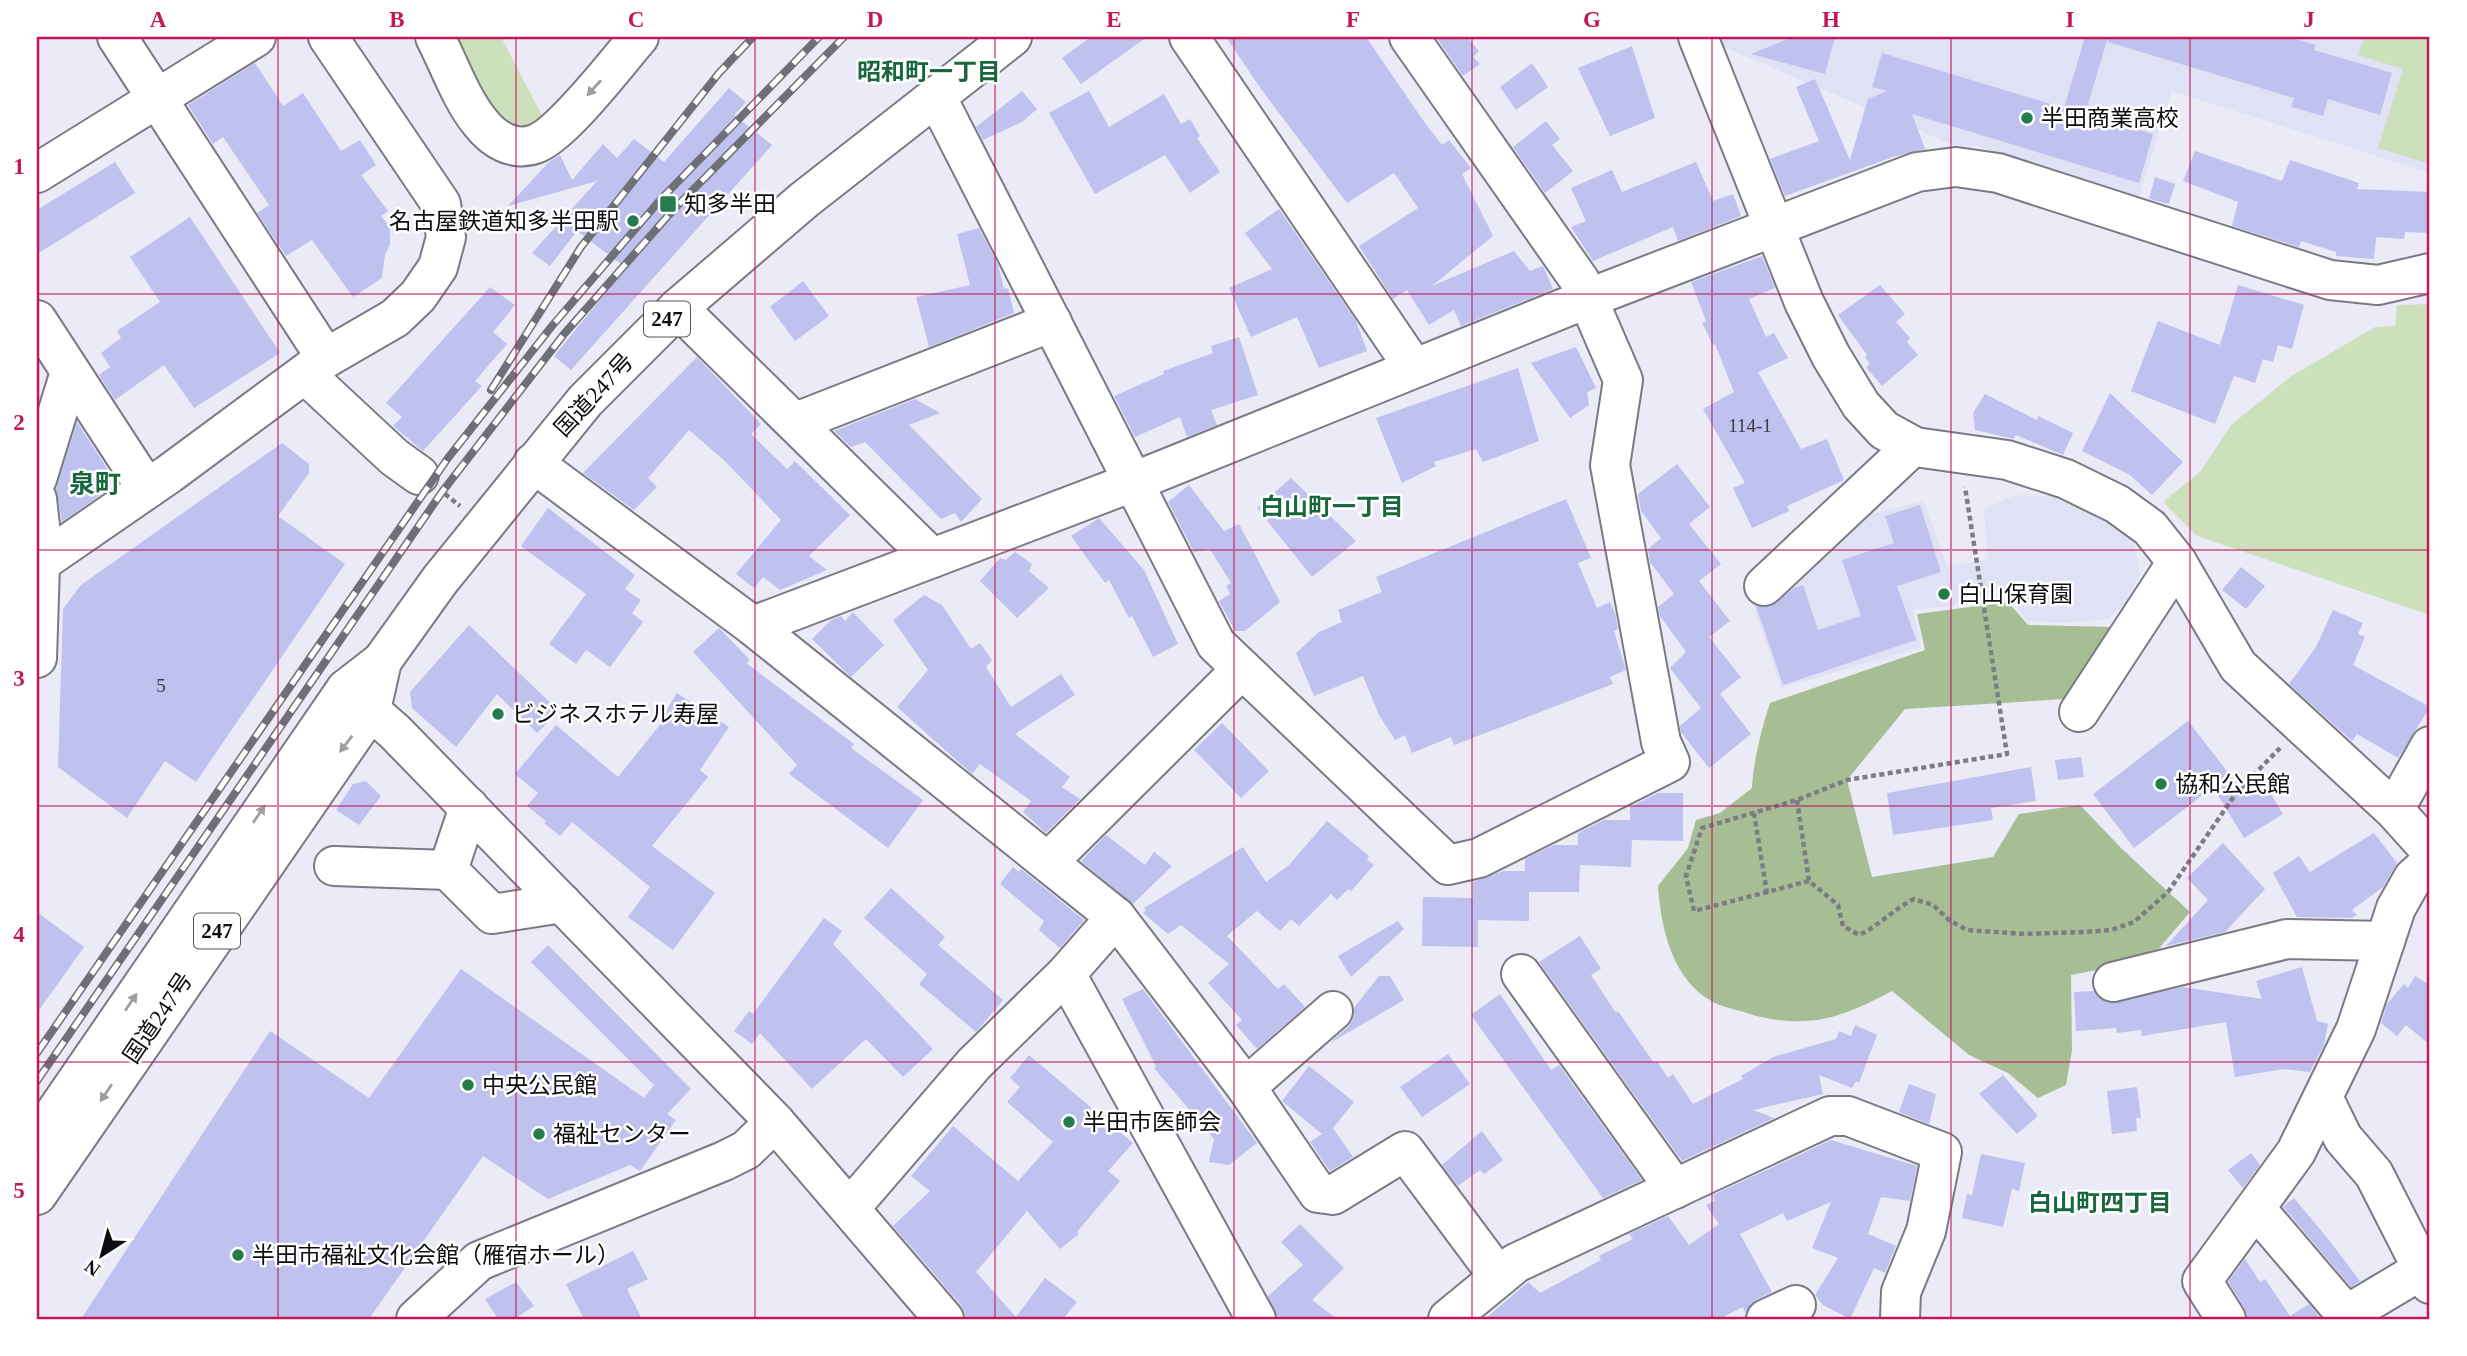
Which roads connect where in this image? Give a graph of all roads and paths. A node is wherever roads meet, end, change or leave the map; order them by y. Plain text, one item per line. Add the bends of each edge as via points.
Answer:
1 (117, 37) edge
2 (256, 37) edge
3 (328, 37) edge
4 (435, 37) edge
5 (639, 37) edge
6 (1012, 37) edge
7 (1189, 37) edge
8 (1409, 37) edge
9 (1698, 37) edge
10 (936, 96) junction
11 (158, 98) junction
12 (37, 173) edge
13 (1773, 226) junction
14 (2423, 278) edge
15 (1589, 298) junction
16 (678, 308) junction
17 (37, 320) edge
18 (1052, 322) junction
19 (316, 366) junction
20 (1414, 368) junction
21 (70, 372) junction
22 (796, 422) junction
23 (1913, 446) junction
24 (1960, 452) junction
25 (533, 463) junction
26 (419, 475) dead end
27 (37, 479) edge
28 (1133, 482) junction
29 (147, 489) junction
30 (37, 499) edge
31 (932, 558) junction
32 (2177, 562) junction
33 (38, 564) edge
34 (1764, 586) dead end
35 (753, 626) junction
36 (37, 658) edge
37 (1242, 669) junction
38 (359, 699) junction
39 (2079, 712) dead end
40 (2305, 729) junction
41 (2430, 746) edge
42 (1797, 800) junction
43 (469, 807) junction
44 (2394, 810) junction
45 (1754, 813) junction
46 (2430, 850) edge
47 (341, 855) dead end
48 (451, 860) junction
49 (1049, 861) junction
50 (2430, 863) edge
51 (1809, 881) junction
52 (1767, 893) junction
53 (562, 903) junction
54 (1116, 917) junction
55 (2385, 941) junction
56 (1066, 974) junction
57 (1521, 974) dead end
58 (2113, 982) dead end
59 (1333, 1011) dead end
60 (1246, 1087) junction
61 (2323, 1097) junction
62 (775, 1122) junction
63 (37, 1139) edge
64 (1675, 1189) junction
65 (37, 1195) edge
66 (850, 1208) junction
67 (2256, 1209) junction
68 (2428, 1272) edge
69 (1499, 1277) junction
70 (2348, 1317) edge
71 (416, 1319) edge
72 (944, 1319) edge
73 (1256, 1319) edge
74 (1448, 1319) edge
75 (1900, 1319) edge
76 (2226, 1319) edge

1 - 11 main road
2 - 11 main road
3 - 19 main road via 441,204 446,237 438,267 418,296 395,318
5 -> 4 main road via 554,133 535,144 515,147 493,137 478,120
6 - 10 main road, 国道247号 / 247
7 - 20 main road
8 - 15 main road
9 - 13 main road
10 - 16 main road, 国道247号 / 247
10 - 18 main road
11 - 12 main road
11 - 19 main road
13 - 14 main road via 1917,172 1956,167 1998,173 2330,280 2378,285
13 - 15 main road
13 - 23 main road via 1804,303 1861,405 1884,430
15 - 20 main road
15 - 37 main road via 1623,380 1610,465 1661,742 1670,762 1479,858 1448,865
16 - 22 main road
16 - 25 main road, 国道247号 / 247 via 584,401
17 - 21 main road
18 - 22 main road
18 - 28 main road
19 - 26 main road via 394,457
19 - 29 main road
20 - 28 main road
21 - 27 main road
21 - 29 main road
22 - 31 main road
23 - 24 main road
23 - 34 main road
24 - 32 main road via 2007,460 2066,479 2117,504 2150,528
24 - 42 path via 2007,754 1847,780
25 - 35 main road
25 - 38 main road, 国道247号 / 247 via 440,580
28 - 31 main road
28 - 37 main road via 1216,644
29 - 33 main road
30 - 33 main road
31 - 35 main road
32 - 39 main road
32 - 40 main road via 2238,666
33 - 36 main road
35 - 49 main road
37 - 49 main road
38 - 43 main road
63 -> 38 main road, 国道247号 / 247
38 -> 65 main road, 国道247号 / 247
40 - 44 main road
40 - 51 path via 2270,756 2237,792 2168,891 2134,922 2111,930 2024,934 1968,930 1933,905 1914,898 1860,934 1843,926 1838,905
41 - 44 main road
42 - 45 path
42 - 51 path
43 - 48 main road
43 - 53 main road
44 - 46 main road
45 - 52 path
45 - 52 path via 1702,828 1686,876 1694,911
47 - 48 main road
48 - 53 main road via 492,914
49 - 54 main road
50 - 55 main road via 2413,878
51 - 52 path
53 - 62 main road
54 - 56 main road
54 - 60 main road
55 - 58 main road via 2287,939
55 - 61 main road via 2356,1029
56 - 66 main road via 974,1064
56 - 73 main road
57 - 64 main road
59 - 60 main road
60 - 69 main road via 1318,1193 1333,1195 1405,1151
61 - 67 main road via 2296,1152
61 - 68 main road via 2343,1138 2374,1174
62 - 66 main road
62 - 71 main road via 746,1150 724,1161 479,1261
64 - 69 main road via 1516,1263
64 - 75 main road via 1830,1116 1847,1116 1942,1152 1926,1231 1901,1292
66 - 72 main road
67 - 70 main road
67 - 76 main road via 2202,1281
68 - 70 main road
69 - 74 main road

